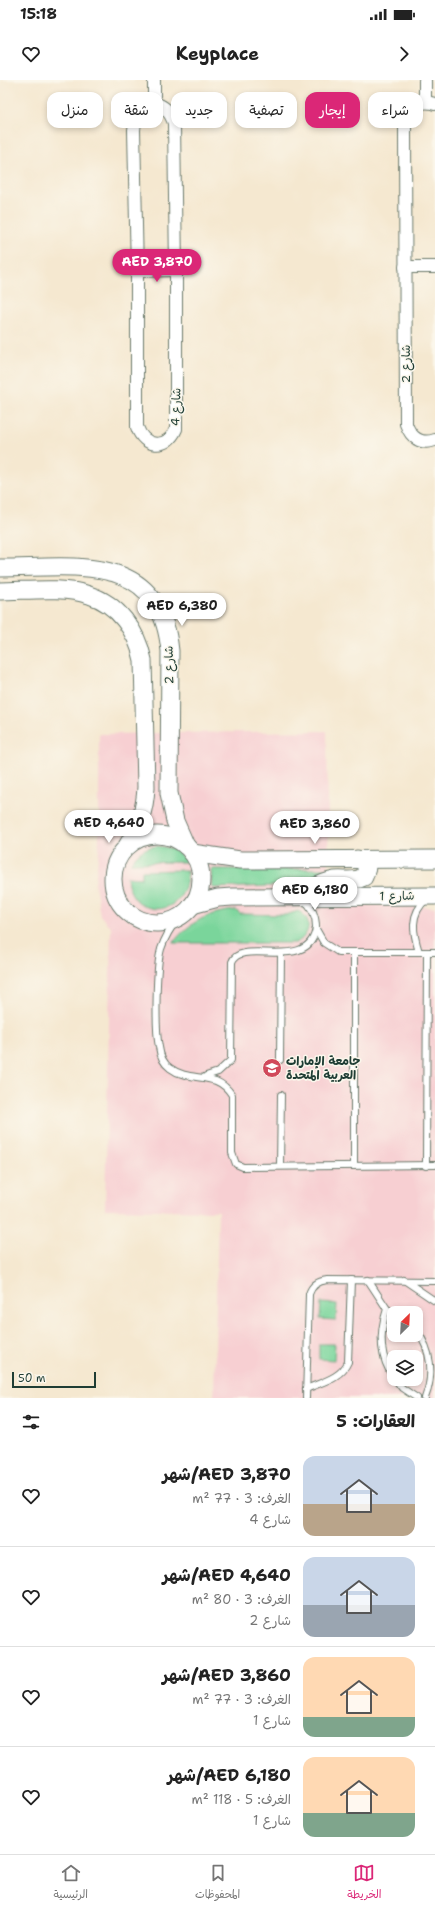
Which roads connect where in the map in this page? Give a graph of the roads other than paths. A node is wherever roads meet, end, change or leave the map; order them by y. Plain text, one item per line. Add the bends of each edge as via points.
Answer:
1 (154, 80) edge
2 (425, 80) edge
3 (154, 92) edge
4 (430, 103) edge
5 (163, 106) edge
6 (135, 128) edge
7 (435, 266) edge
8 (405, 267) junction
9 (137, 270) junction
10 (176, 270) junction
11 (435, 440) edge
12 (0, 568) edge
13 (0, 591) edge
14 (127, 846) junction
15 (189, 849) junction
16 (435, 859) edge
17 (357, 860) junction
18 (297, 896) junction
19 (433, 896) edge
20 (192, 905) junction
21 (179, 917) junction
22 (316, 929) junction
23 (419, 952) junction
24 (427, 952) junction
25 (435, 952) edge
26 (281, 953) junction
27 (354, 953) junction
28 (280, 1060) dead end
29 (203, 1077) junction
30 (281, 1095) dead end
31 (280, 1166) junction
32 (354, 1166) junction
33 (426, 1166) junction
34 (435, 1166) edge
35 (351, 1280) junction
36 (368, 1280) junction
37 (404, 1280) junction
38 (435, 1281) edge
39 (435, 1301) edge
40 (387, 1309) joint
41 (423, 1342) edge
42 (387, 1366) edge
43 (400, 1386) edge
44 (306, 1389) junction
45 (306, 1398) edge
46 (417, 1398) edge
47 (425, 1398) edge

1 - 3 street
2 - 4 street, شارع 2
4 - 8 street, شارع 2 via 417,104 405,119
5 - 10 street, شارع 4 via 174,123
6 - 9 street, شارع 4
7 - 8 street
8 - 11 street, شارع 2 via 406,424 413,437 419,441
9 - 10 street
9 - 10 street, شارع 4 via 137,427 143,439 156,444 169,440 176,429
12 - 15 street, شارع 2 via 108,570 129,579 152,598 168,630 170,651 169,793 175,821
13 - 14 street, شارع 2 via 74,591 89,595 103,602 123,618 136,638 143,660 145,800 139,824
14 - 15 street via 143,837 161,835 170,837
14 - 21 street via 116,862 112,876 114,892 122,906 133,916 148,922 164,922
15 - 17 street via 240,860
15 - 20 street via 199,867 201,882
16 - 17 street
17 - 18 street via 364,862 367,868 364,877 357,880 335,880
18 - 19 street, شارع 1
18 - 20 street, شارع 1 via 218,898
18 - 22 lane via 310,907 314,914
19 - 23 lane via 423,903 413,921 413,932
20 - 21 street
21 - 29 lane via 168,932 159,958 158,1046 170,1068 188,1076
22 - 26 lane via 306,945 295,951
22 - 27 lane via 321,940 330,948 338,952
23 - 24 lane
23 - 27 lane
24 - 25 lane
24 - 33 lane
26 - 28 lane
26 - 29 lane via 241,953 233,958 231,1060 218,1072
27 - 32 lane
29 - 31 lane via 223,1084 232,1095 234,1161 243,1167
30 - 31 lane
31 - 32 lane
32 - 33 lane
33 - 34 lane
35 - 36 lane
35 - 44 lane via 348,1362 337,1376
35 - 44 lane via 322,1280 311,1289 308,1299
36 - 37 lane
36 - 40 lane
37 - 38 lane
37 - 39 lane
40 - 42 lane via 381,1337
41 - 47 lane via 430,1361 431,1375
43 - 46 lane
44 - 45 lane

